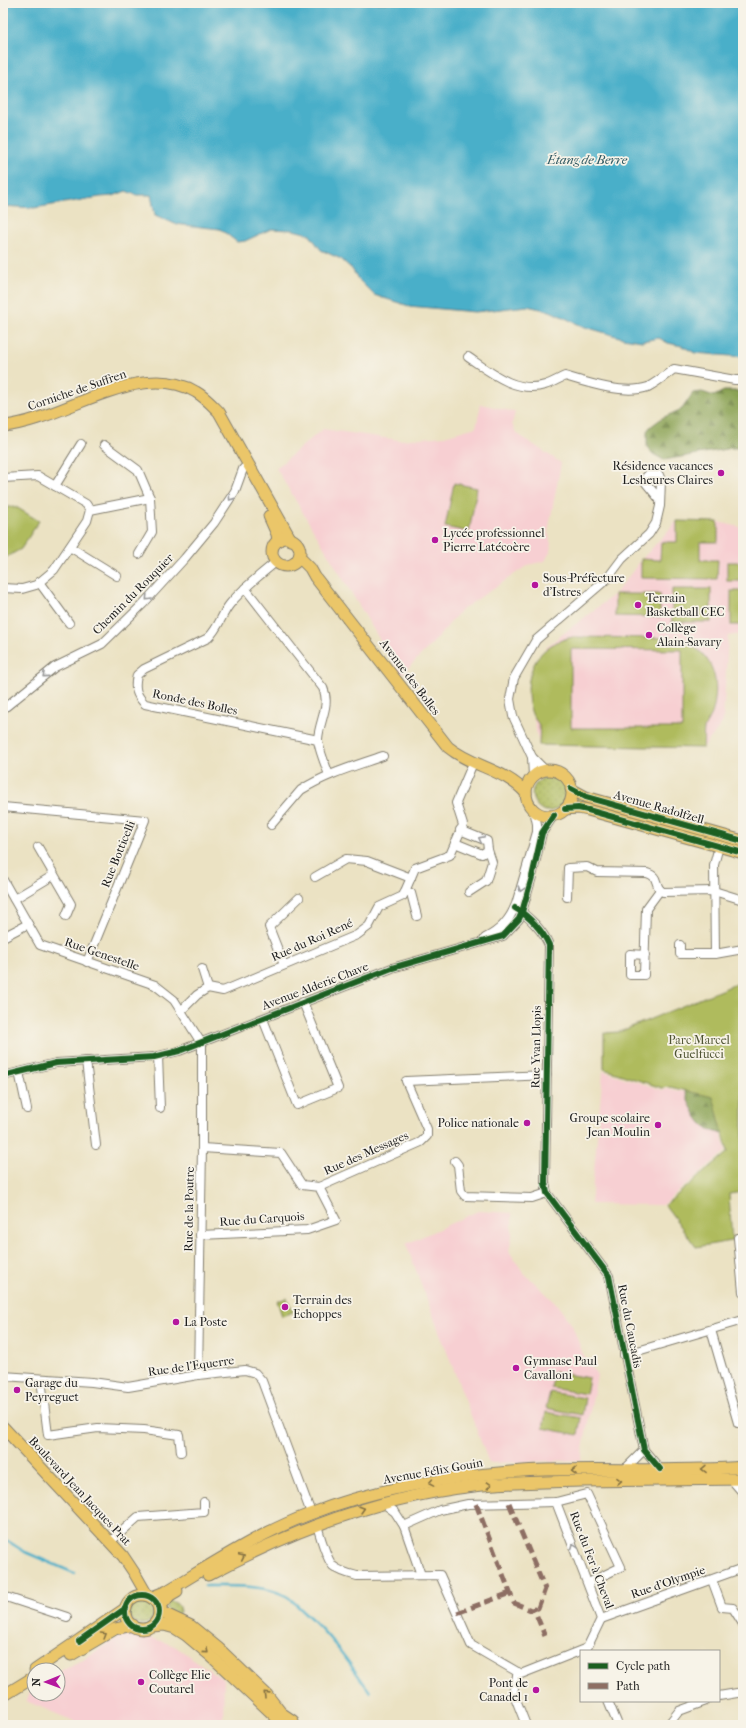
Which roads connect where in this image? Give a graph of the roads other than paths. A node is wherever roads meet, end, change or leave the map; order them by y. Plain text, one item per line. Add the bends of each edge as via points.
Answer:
1 (468, 357) dead end
2 (743, 380) edge
3 (3, 426) edge
4 (81, 444) dead end
5 (104, 445) dead end
6 (246, 467) junction
7 (3, 478) edge
8 (55, 486) junction
9 (150, 498) junction
10 (660, 500) dead end
11 (90, 510) junction
12 (291, 540) junction
13 (278, 542) junction
14 (70, 547) junction
15 (139, 554) dead end
16 (296, 561) junction
17 (276, 562) junction
18 (116, 576) dead end
19 (39, 582) junction
20 (3, 588) edge
21 (245, 588) junction
22 (69, 623) dead end
23 (3, 709) edge
24 (318, 740) junction
25 (383, 756) dead end
26 (532, 757) junction
27 (472, 763) junction
28 (545, 770) junction
29 (500, 773) junction
30 (329, 775) junction
31 (532, 777) junction
32 (571, 789) junction
33 (526, 793) junction
34 (3, 807) edge
35 (565, 809) junction
36 (534, 810) junction
37 (554, 815) junction
38 (271, 825) dead end
39 (460, 830) junction
40 (743, 841) edge
41 (455, 843) junction
42 (719, 846) junction
43 (38, 847) dead end
44 (488, 850) junction
45 (743, 853) edge
46 (54, 875) junction
47 (315, 877) dead end
48 (411, 878) junction
49 (3, 880) edge
50 (660, 890) junction
51 (405, 891) junction
52 (714, 891) junction
53 (469, 892) dead end
54 (567, 897) dead end
55 (299, 898) dead end
56 (14, 899) junction
57 (743, 900) edge
58 (518, 910) junction
59 (66, 916) dead end
60 (417, 916) dead end
61 (28, 924) junction
62 (3, 937) edge
63 (680, 945) dead end
64 (743, 949) edge
65 (715, 954) junction
66 (645, 955) dead end
67 (87, 962) junction
68 (284, 965) junction
69 (202, 969) dead end
70 (208, 988) junction
71 (303, 1002) junction
72 (181, 1010) junction
73 (263, 1019) junction
74 (202, 1044) junction
75 (158, 1056) junction
76 (86, 1061) junction
77 (19, 1072) junction
78 (547, 1075) junction
79 (3, 1076) edge
80 (160, 1108) dead end
81 (27, 1109) dead end
82 (96, 1145) dead end
83 (202, 1148) junction
84 (455, 1162) dead end
85 (319, 1188) junction
86 (549, 1196) junction
87 (200, 1235) junction
88 (738, 1238) dead end
89 (743, 1292) edge
90 (743, 1320) edge
91 (711, 1330) junction
92 (624, 1355) junction
93 (198, 1375) junction
94 (3, 1376) edge
95 (41, 1379) junction
96 (740, 1422) edge
97 (3, 1427) edge
98 (644, 1450) junction
99 (181, 1452) dead end
100 (743, 1467) edge
101 (660, 1469) junction
102 (624, 1470) junction
103 (743, 1479) edge
104 (731, 1480) junction
105 (592, 1481) junction
106 (743, 1493) edge
107 (587, 1494) junction
108 (204, 1502) dead end
109 (556, 1502) junction
110 (383, 1503) junction
111 (311, 1513) junction
112 (317, 1524) junction
113 (404, 1526) junction
114 (110, 1542) junction
115 (743, 1568) edge
116 (136, 1574) junction
117 (421, 1575) junction
118 (712, 1580) junction
119 (588, 1582) junction
120 (3, 1596) edge
121 (149, 1596) junction
122 (128, 1604) junction
123 (159, 1610) junction
124 (67, 1617) dead end
125 (601, 1618) junction
126 (743, 1624) edge
127 (133, 1625) junction
128 (152, 1626) junction
129 (587, 1650) edge
130 (580, 1653) edge
131 (46, 1662) edge
132 (59, 1662) edge
133 (518, 1672) junction
134 (26, 1675) edge
135 (26, 1682) edge
136 (3, 1689) edge
137 (743, 1692) edge
138 (3, 1696) edge
139 (720, 1696) edge
140 (608, 1702) edge
141 (703, 1702) edge
142 (294, 1724) edge
143 (281, 1725) edge
144 (526, 1725) edge
145 (618, 1725) edge
146 (668, 1725) edge

1 - 2 street via 504,380 524,388 544,385 565,376 592,385 631,389 648,386 674,369
3 - 6 main road, Corniche de Suffren via 42,416 128,386 145,382 172,383 196,392 219,412
4 - 8 street
5 - 9 street via 138,470
6 - 12 main road
6 - 13 main road via 275,527
6 -> 23 street, Chemin du Rouquier via 235,491 214,523 143,604 102,644 55,667
7 - 8 street via 38,476
8 - 11 street via 86,504
9 - 11 street
9 - 15 street via 152,532
10 - 26 street via 656,523 649,534 622,559 607,579 536,640 514,678 510,699 513,716
11 - 14 street via 87,521
12 - 13 main road via 283,539
12 - 16 main road via 299,548
13 - 17 main road via 272,553
14 - 18 street
14 - 19 street via 54,570
16 - 17 main road via 284,566
16 - 27 main road, Avenue des Bolles via 310,568 438,735 457,754
17 - 21 street, Ronde des Bolles
19 - 20 street via 22,589
19 - 22 street
21 - 24 street via 323,688 327,702
21 - 24 street, Ronde des Bolles via 229,605 216,631 208,638 144,669 137,675 136,691 145,704
24 - 30 street
25 - 30 street
26 - 28 street
26 - 31 street
27 - 29 main road, Avenue des Bolles
27 - 39 street, Rue du Roi René via 456,803 462,825
28 - 31 main road
28 - 32 main road via 558,772 564,776
29 - 31 main road, Avenue des Bolles
29 - 33 main road, Avenue des Bolles
30 - 38 street via 301,790
31 - 33 main road
32 - 35 main road via 570,802
32 - 40 main road, Avenue Radolfzell via 586,797
33 - 36 main road via 527,800
34 - 67 street, Rue Botticelli via 145,820
35 - 37 main road
35 - 42 main road, Avenue Radolfzell via 588,810
36 - 37 main road via 544,815
36 -> 58 street, Avenue Alderic Chave via 537,832
37 - 58 street, Avenue Alderic Chave via 542,833 532,877
39 - 41 street, Rue du Roi René
44 -> 39 street via 487,841
41 - 44 street via 482,854
41 - 48 street, Rue du Roi René via 450,855 415,868
42 - 45 main road, Avenue Radolfzell
42 - 52 street via 714,865
43 - 46 street
44 - 53 street via 492,862 486,881
46 - 56 street
46 - 59 street via 71,904
47 - 48 street via 346,859 367,861
48 - 51 street, Rue du Roi René
49 - 56 street, Rue Genestelle
50 - 52 street
50 - 54 street via 657,880 647,873 597,872 588,867 568,868
50 - 66 street via 646,909
51 - 60 street via 411,893
51 - 68 street, Rue du Roi René via 403,896 379,907 369,926 357,935
52 - 57 street
52 - 65 street
55 - 68 street via 269,927
56 - 61 street, Rue Genestelle
58 - 71 street, Avenue Alderic Chave via 519,919 503,936 392,968
58 - 78 street, Rue Yvan Llopis via 545,936 548,945
61 - 62 street
61 - 67 street, Rue Genestelle via 40,945
63 - 65 street via 680,954
64 - 65 street
67 - 72 street, Rue Genestelle via 155,985 174,1000
68 - 70 street, Rue du Roi René via 223,991
69 - 70 street
70 - 72 street
71 - 73 street, Avenue Alderic Chave
71 - 73 street via 338,1088 296,1105
72 - 74 street, Rue Genestelle
73 - 74 street, Avenue Alderic Chave
74 - 75 street, Avenue Alderic Chave
74 - 83 street, Rue de la Poutre
75 - 76 street, Avenue Alderic Chave
75 - 80 street
76 - 77 street, Avenue Alderic Chave
76 - 82 street
77 - 79 street, Avenue Alderic Chave
77 - 81 street
78 - 85 street, Rue des Messages via 406,1081 427,1129 427,1136 421,1142
78 - 86 street, Rue Yvan Llopis via 545,1180
83 - 85 street, Rue des Messages via 281,1153 302,1185
83 - 87 street, Rue de la Poutre
84 - 86 street via 458,1164 461,1191 465,1196
85 - 87 street, Rue du Carquois via 336,1220 307,1230
86 - 92 street, Rue du Caucadis via 609,1276
87 - 93 street, Rue de la Poutre
88 - 89 street
90 - 91 street
91 - 92 street
91 - 96 street
92 - 98 street, Rue du Caucadis
93 - 95 street, Rue de l'Equerre via 128,1387
93 - 111 street, Rue de l'Equerre via 255,1371 262,1381
94 - 95 street, Rue de l'Equerre
95 - 99 street via 48,1434 98,1428 144,1430 179,1435
97 - 114 main road, Boulevard Jean Jacques Prat
98 - 101 street, Rue du Caucadis
98 - 102 street
100 -> 101 main road, Avenue Félix Gouin
101 - 102 main road, Avenue Félix Gouin
102 -> 111 main road, Avenue Félix Gouin via 524,1471 481,1475 393,1489
103 - 104 main road, Avenue Félix Gouin
105 -> 104 main road, Avenue Félix Gouin
104 - 106 street
105 - 107 street
110 -> 105 main road, Avenue Félix Gouin via 472,1486
107 - 109 street
107 - 119 street via 621,1567
108 - 114 street via 204,1512 138,1517
109 - 113 street via 468,1504 440,1510
119 -> 109 street, Rue du Fer à Cheval
112 -> 110 main road, Avenue Félix Gouin
110 - 113 street via 395,1512
111 - 121 main road, Avenue Félix Gouin via 260,1535 167,1591
112 - 117 street via 332,1565 344,1572 357,1576
123 -> 112 main road, Avenue Félix Gouin via 170,1595 232,1562
113 - 117 street
114 - 116 main road, Boulevard Jean Jacques Prat
115 - 118 street, Rue d'Olympie
116 - 121 main road, Boulevard Jean Jacques Prat
116 - 122 main road
117 - 133 street via 440,1575 471,1645
118 - 125 street, Rue d'Olympie
118 - 126 street via 722,1607 733,1608
119 - 125 street, Rue du Fer à Cheval
120 - 124 street
121 - 122 main road via 141,1595
121 - 123 main road via 156,1601
122 - 127 main road via 127,1620
122 - 131 main road
123 - 128 main road
142 -> 123 main road via 218,1648 191,1626
125 - 129 street, Rue du Fer à Cheval
127 - 128 main road via 141,1629
132 -> 127 main road via 115,1629
128 -> 143 main road via 164,1625 186,1635 275,1716
130 - 133 street, Rue du Fer à Cheval via 521,1674
133 - 144 street via 513,1692
134 - 136 main road
135 - 138 main road
137 - 139 street
140 - 145 street
141 - 146 street via 679,1711

